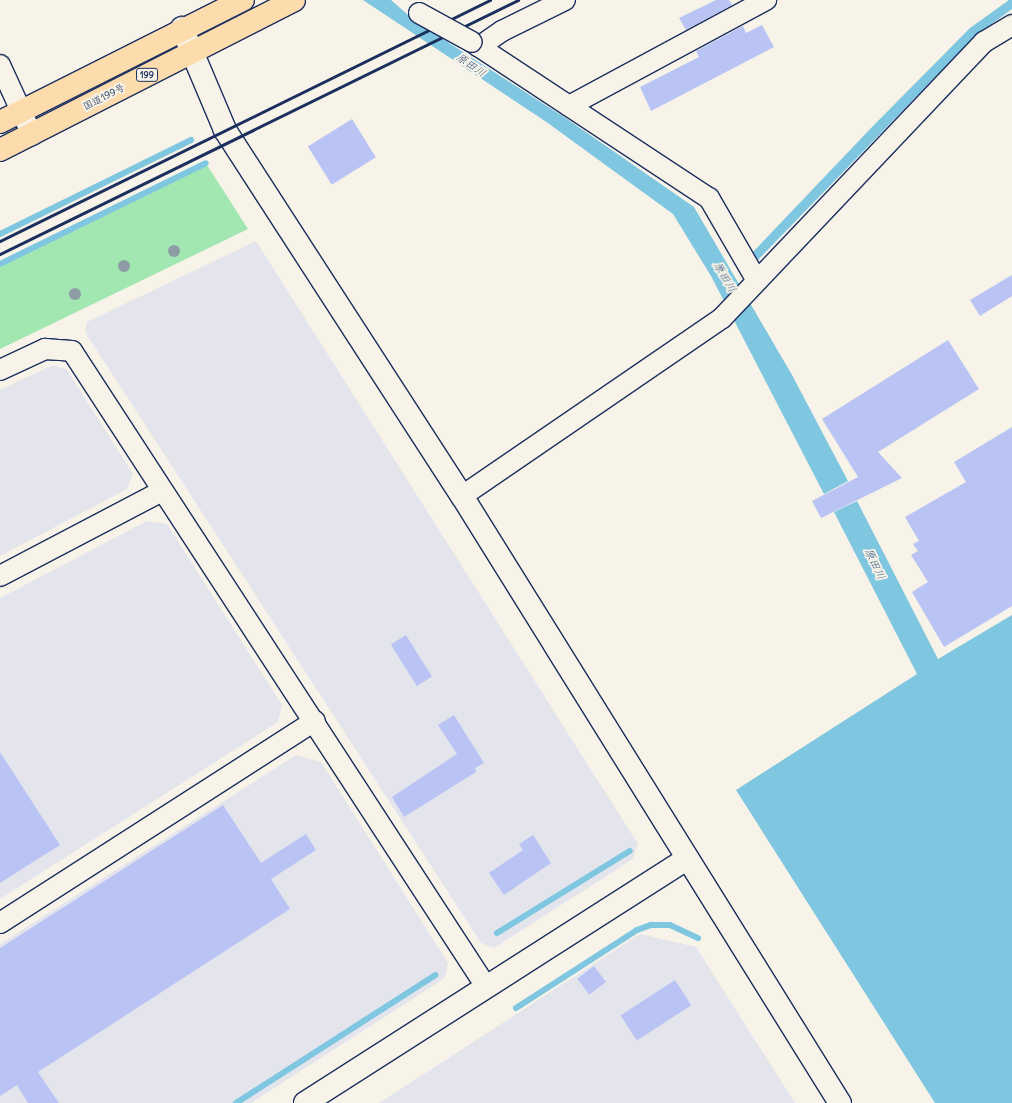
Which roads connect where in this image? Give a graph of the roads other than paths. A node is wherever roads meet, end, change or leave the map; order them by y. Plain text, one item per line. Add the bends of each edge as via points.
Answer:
1 (243, 0) edge
2 (294, 0) edge
3 (565, 0) edge
4 (766, 0) edge
5 (419, 13) dead end
6 (1012, 25) edge
7 (182, 28) junction
8 (476, 44) junction
9 (193, 51) junction
10 (0, 65) edge
11 (569, 106) junction
12 (21, 112) junction
13 (0, 122) edge
14 (32, 134) junction
15 (0, 150) edge
16 (756, 279) junction
17 (0, 370) edge
18 (162, 491) junction
19 (462, 496) junction
20 (0, 576) edge
21 (315, 721) junction
22 (686, 859) junction
23 (0, 923) edge
24 (485, 985) junction
25 (305, 1103) edge
26 (840, 1103) edge

1 - 7 highway, 199
2 - 9 highway, 国道199号 / 199
3 - 8 street
4 - 11 street
5 - 8 street, bridge
6 - 16 street via 984,42
7 - 9 street
7 - 12 highway, 199
8 - 11 street
9 - 14 highway, 国道199号 / 199
9 - 19 street via 225,130
10 - 12 street
11 - 16 street via 709,198
12 - 13 highway, 199
12 - 14 street
14 - 15 highway, 国道199号 / 199
16 - 19 street via 722,318
17 - 18 street via 45,349 72,351
18 - 20 street
18 - 21 street
19 - 22 street
21 - 23 street
21 - 24 street
22 - 24 street
22 - 26 street
24 - 25 street

